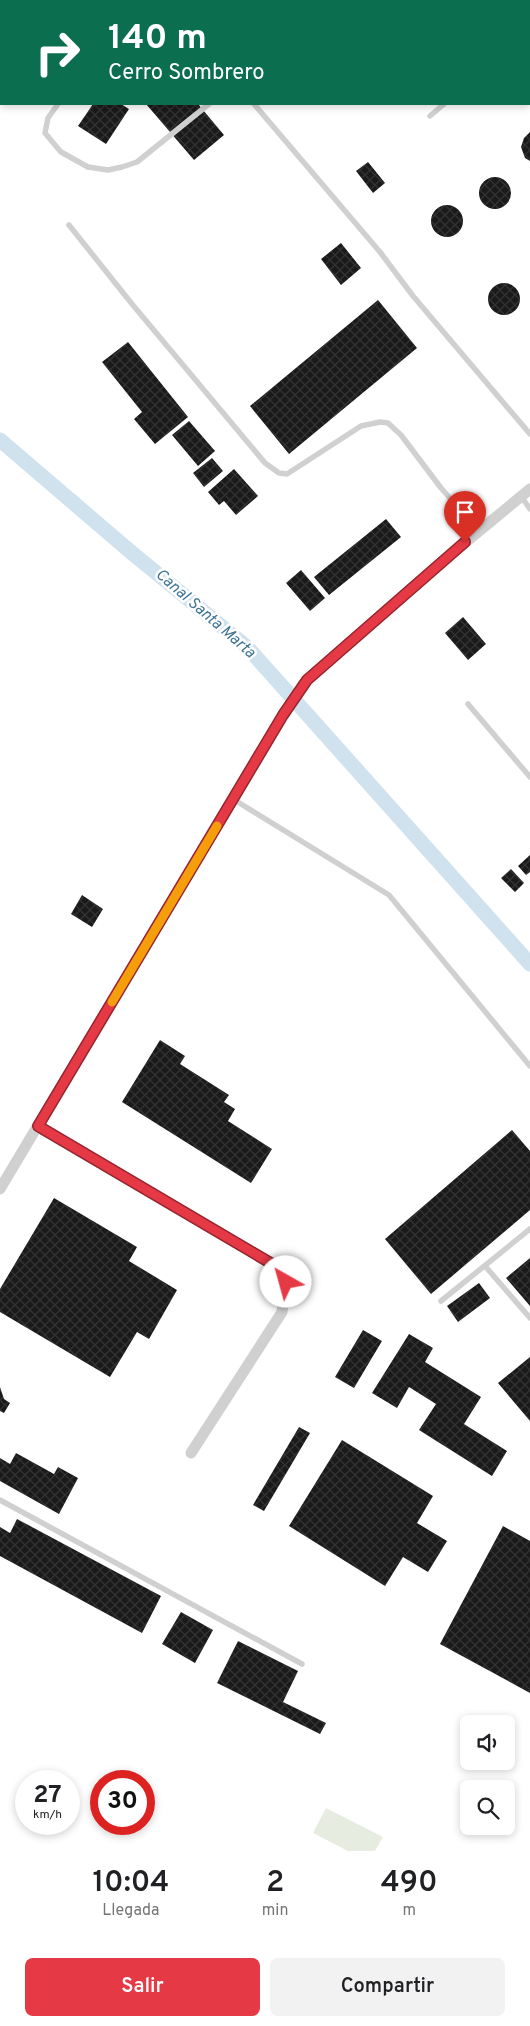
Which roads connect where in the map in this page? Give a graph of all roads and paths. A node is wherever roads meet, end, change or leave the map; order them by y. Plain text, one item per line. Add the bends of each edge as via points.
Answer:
1 (57, 105) edge
2 (208, 105) edge
3 (255, 105) edge
4 (443, 105) edge
5 (430, 116) dead end
6 (69, 225) dead end
7 (530, 434) edge
8 (525, 492) edge
9 (530, 508) edge
10 (479, 531) junction
11 (468, 704) dead end
12 (530, 777) edge
13 (233, 799) junction
14 (530, 1066) edge
15 (38, 1126) junction
16 (0, 1190) edge
17 (530, 1229) edge
18 (485, 1266) junction
19 (441, 1301) dead end
20 (530, 1318) edge
21 (191, 1453) dead end
22 (0, 1500) edge
23 (302, 1664) dead end

1 - 2 lane via 48,118 44,133 61,152 88,167 108,170 137,162
3 - 7 lane
4 - 5 lane
6 - 10 lane via 265,463 279,473 287,474 360,426 388,422
8 - 9 lane
8 - 10 street
10 - 13 street via 307,680
11 - 12 lane
13 - 14 lane via 389,895
13 - 15 street
15 - 16 street
15 - 21 street via 274,1265 283,1274 286,1282 282,1312
17 - 18 lane
18 - 19 lane
18 - 20 lane
22 - 23 lane

